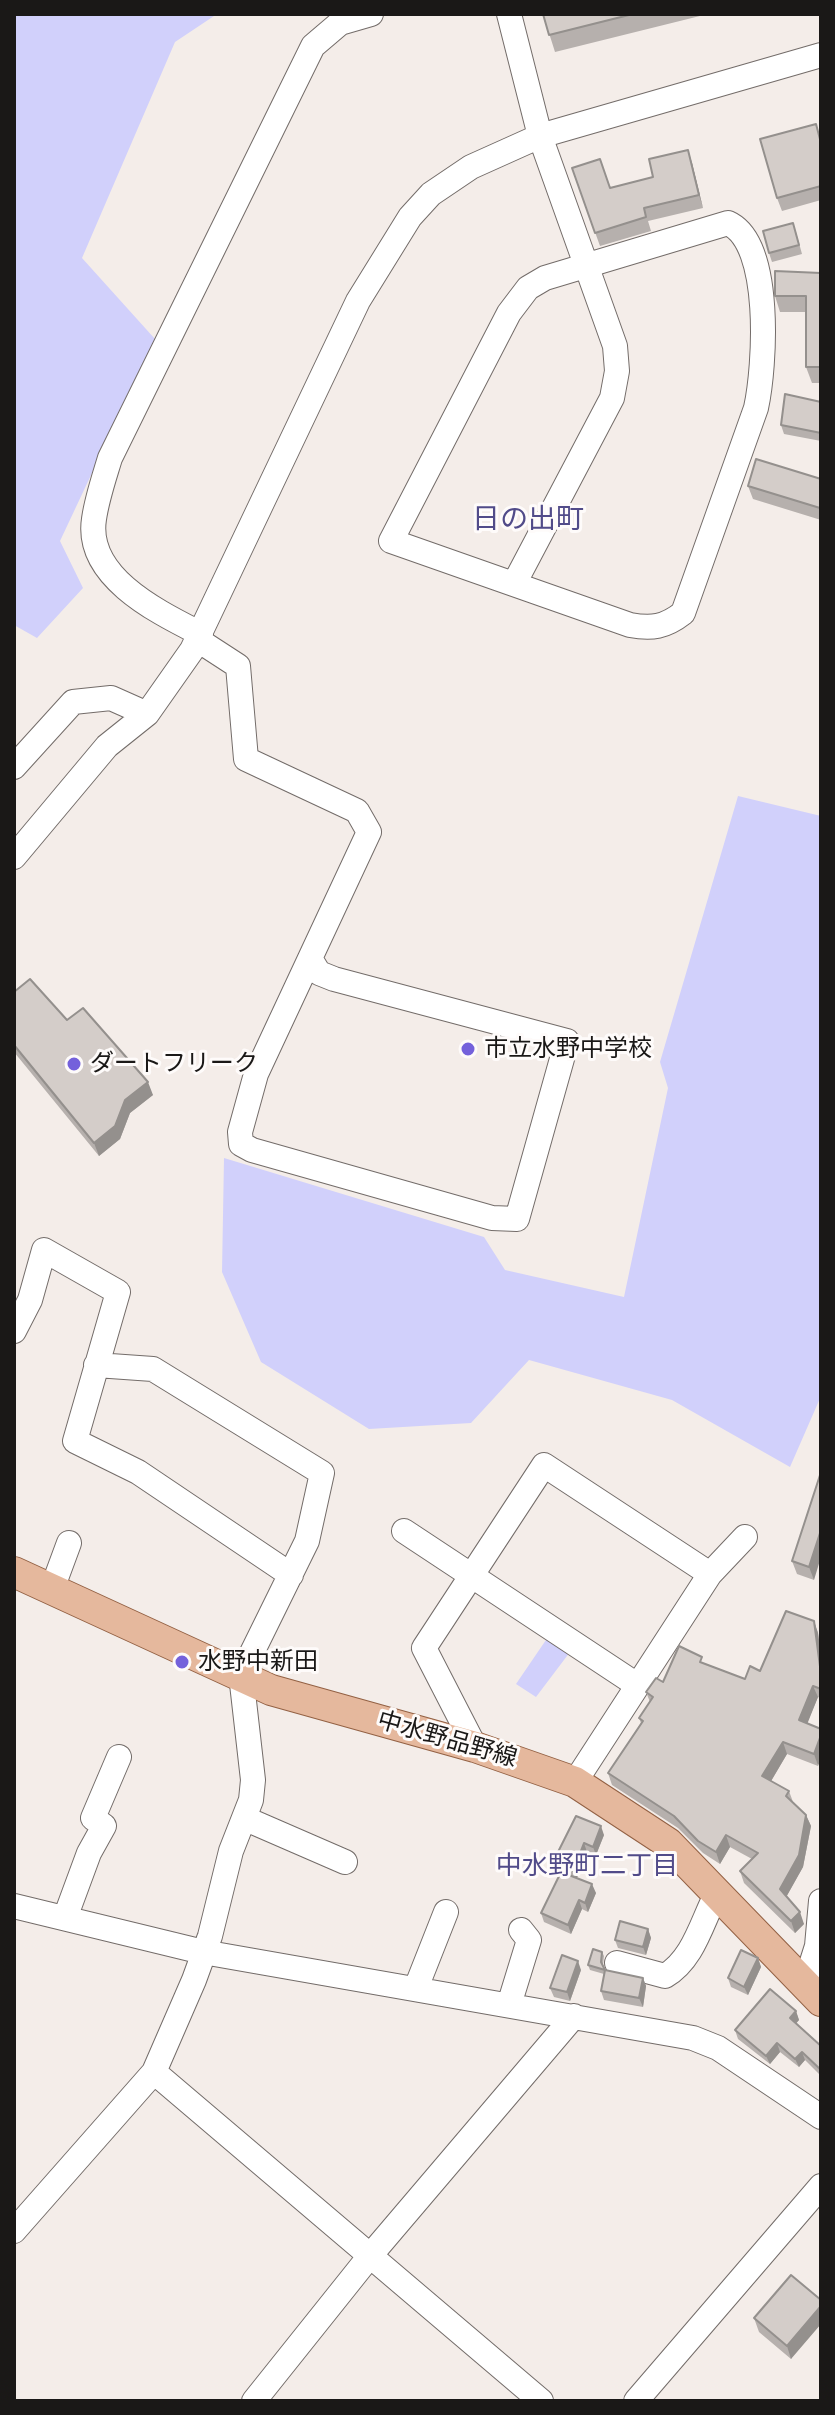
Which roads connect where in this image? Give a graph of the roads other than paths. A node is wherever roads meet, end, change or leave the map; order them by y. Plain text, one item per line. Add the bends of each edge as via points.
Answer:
1 (371, 14) edge
2 (509, 14) edge
3 (821, 55) edge
4 (540, 136) junction
5 (586, 264) junction
6 (514, 584) junction
7 (200, 637) junction
8 (147, 714) junction
9 (14, 767) edge
10 (14, 857) edge
11 (311, 960) junction
12 (14, 1331) edge
13 (96, 1365) junction
14 (404, 1531) dead end
15 (745, 1537) dead end
16 (69, 1543) dead end
17 (14, 1572) edge
18 (470, 1574) junction
19 (710, 1574) junction
20 (291, 1575) junction
21 (52, 1589) junction
22 (241, 1675) junction
23 (637, 1685) junction
24 (475, 1747) junction
25 (119, 1757) dead end
26 (575, 1782) junction
27 (246, 1819) junction
28 (345, 1862) dead end
29 (717, 1893) junction
30 (821, 1901) edge
31 (14, 1906) edge
32 (446, 1912) dead end
33 (65, 1918) junction
34 (521, 1930) dead end
35 (203, 1952) junction
36 (617, 1963) dead end
37 (416, 1988) junction
38 (813, 1992) edge
39 (509, 2005) junction
40 (574, 2016) junction
41 (154, 2072) junction
42 (821, 2117) edge
43 (821, 2186) edge
44 (14, 2231) edge
45 (369, 2257) junction
46 (254, 2401) edge
47 (541, 2401) edge
48 (636, 2401) edge

1 - 7 street via 340,23 313,46 110,458 93,521 97,556 143,605
2 - 4 street
3 - 4 street
4 - 5 street
4 - 7 street via 471,167 431,194 383,256
5 - 6 street via 615,346 612,398
5 - 6 street via 545,278 517,299 391,541
5 - 6 street via 728,223 739,228 763,304 764,356 756,408 691,597 672,622 651,629 630,625
7 - 8 street
7 - 11 street via 238,666 246,759 357,811 369,832
8 - 9 street via 111,698 73,702
8 - 10 street via 107,746
11 - 11 street via 319,973 334,979 567,1041 517,1219 492,1218 241,1144 256,1074
12 - 13 street via 30,1300 44,1250 118,1292
13 - 20 street via 75,1441 138,1472
13 - 20 street via 153,1369 322,1473 307,1541
14 - 18 street
15 - 19 street
16 - 21 street
17 - 21 main road, 中水野品野線
18 - 19 street via 544,1465
18 - 23 street
18 - 24 street via 424,1648
19 - 23 street
20 - 22 street
21 - 22 main road, 中水野品野線
22 - 24 main road, 中水野品野線 via 271,1690
22 - 27 street via 253,1780
23 - 26 street
24 - 26 main road, 中水野品野線
25 - 33 street via 93,1818 104,1826
26 - 29 main road, 中水野品野線 via 668,1843
27 - 28 street
27 - 35 street via 231,1851
29 - 36 street via 676,1969 665,1976
29 - 38 main road, 中水野品野線
30 - 38 street
31 - 33 street
32 - 37 street
33 - 35 street
34 - 39 street via 529,1940
35 - 37 street
35 - 41 street
37 - 39 street
39 - 40 street
40 - 42 street via 693,2038 718,2048
40 - 45 street
41 - 44 street
41 - 45 street
43 - 48 street
45 - 46 street
45 - 47 street

